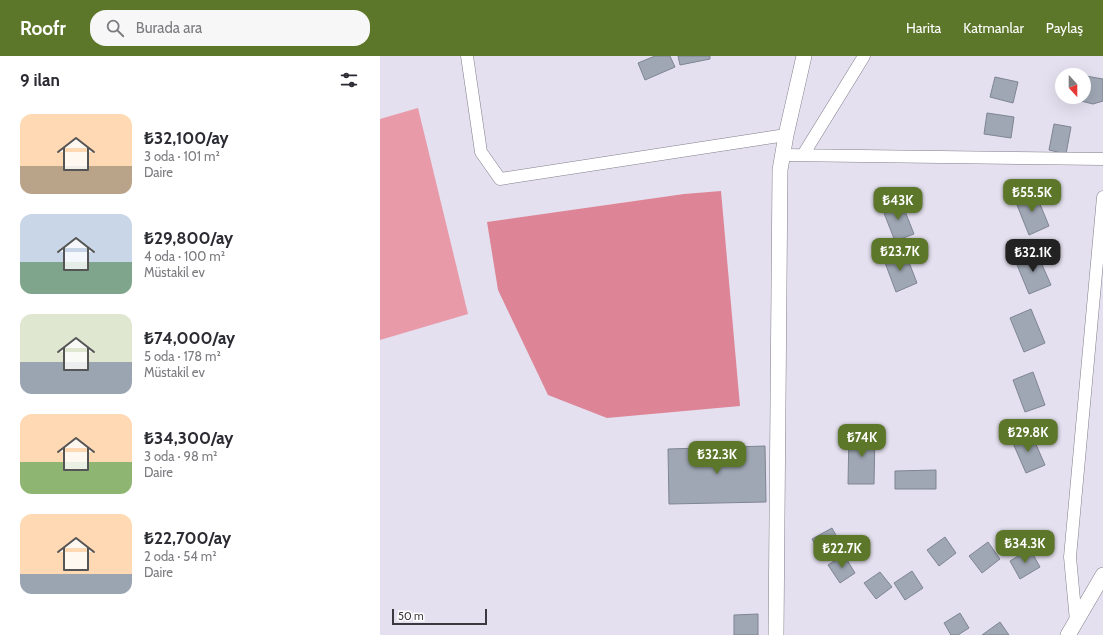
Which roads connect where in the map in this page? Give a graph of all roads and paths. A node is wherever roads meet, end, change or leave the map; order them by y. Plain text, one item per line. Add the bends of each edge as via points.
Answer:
1 (467, 56) edge
2 (804, 56) edge
3 (864, 56) edge
4 (786, 135) junction
5 (783, 155) junction
6 (803, 155) junction
7 (1103, 159) edge
8 (1103, 198) edge
9 (1097, 329) edge
10 (1103, 575) edge
11 (1076, 621) junction
12 (776, 635) edge
13 (1068, 635) edge

1 - 4 street via 481,152 500,179
2 - 4 street
3 - 6 street
4 - 5 street
5 - 6 street
5 - 12 street via 780,170
6 - 7 street
8 - 9 street
9 - 11 street via 1070,558
10 - 11 street
11 - 13 street

